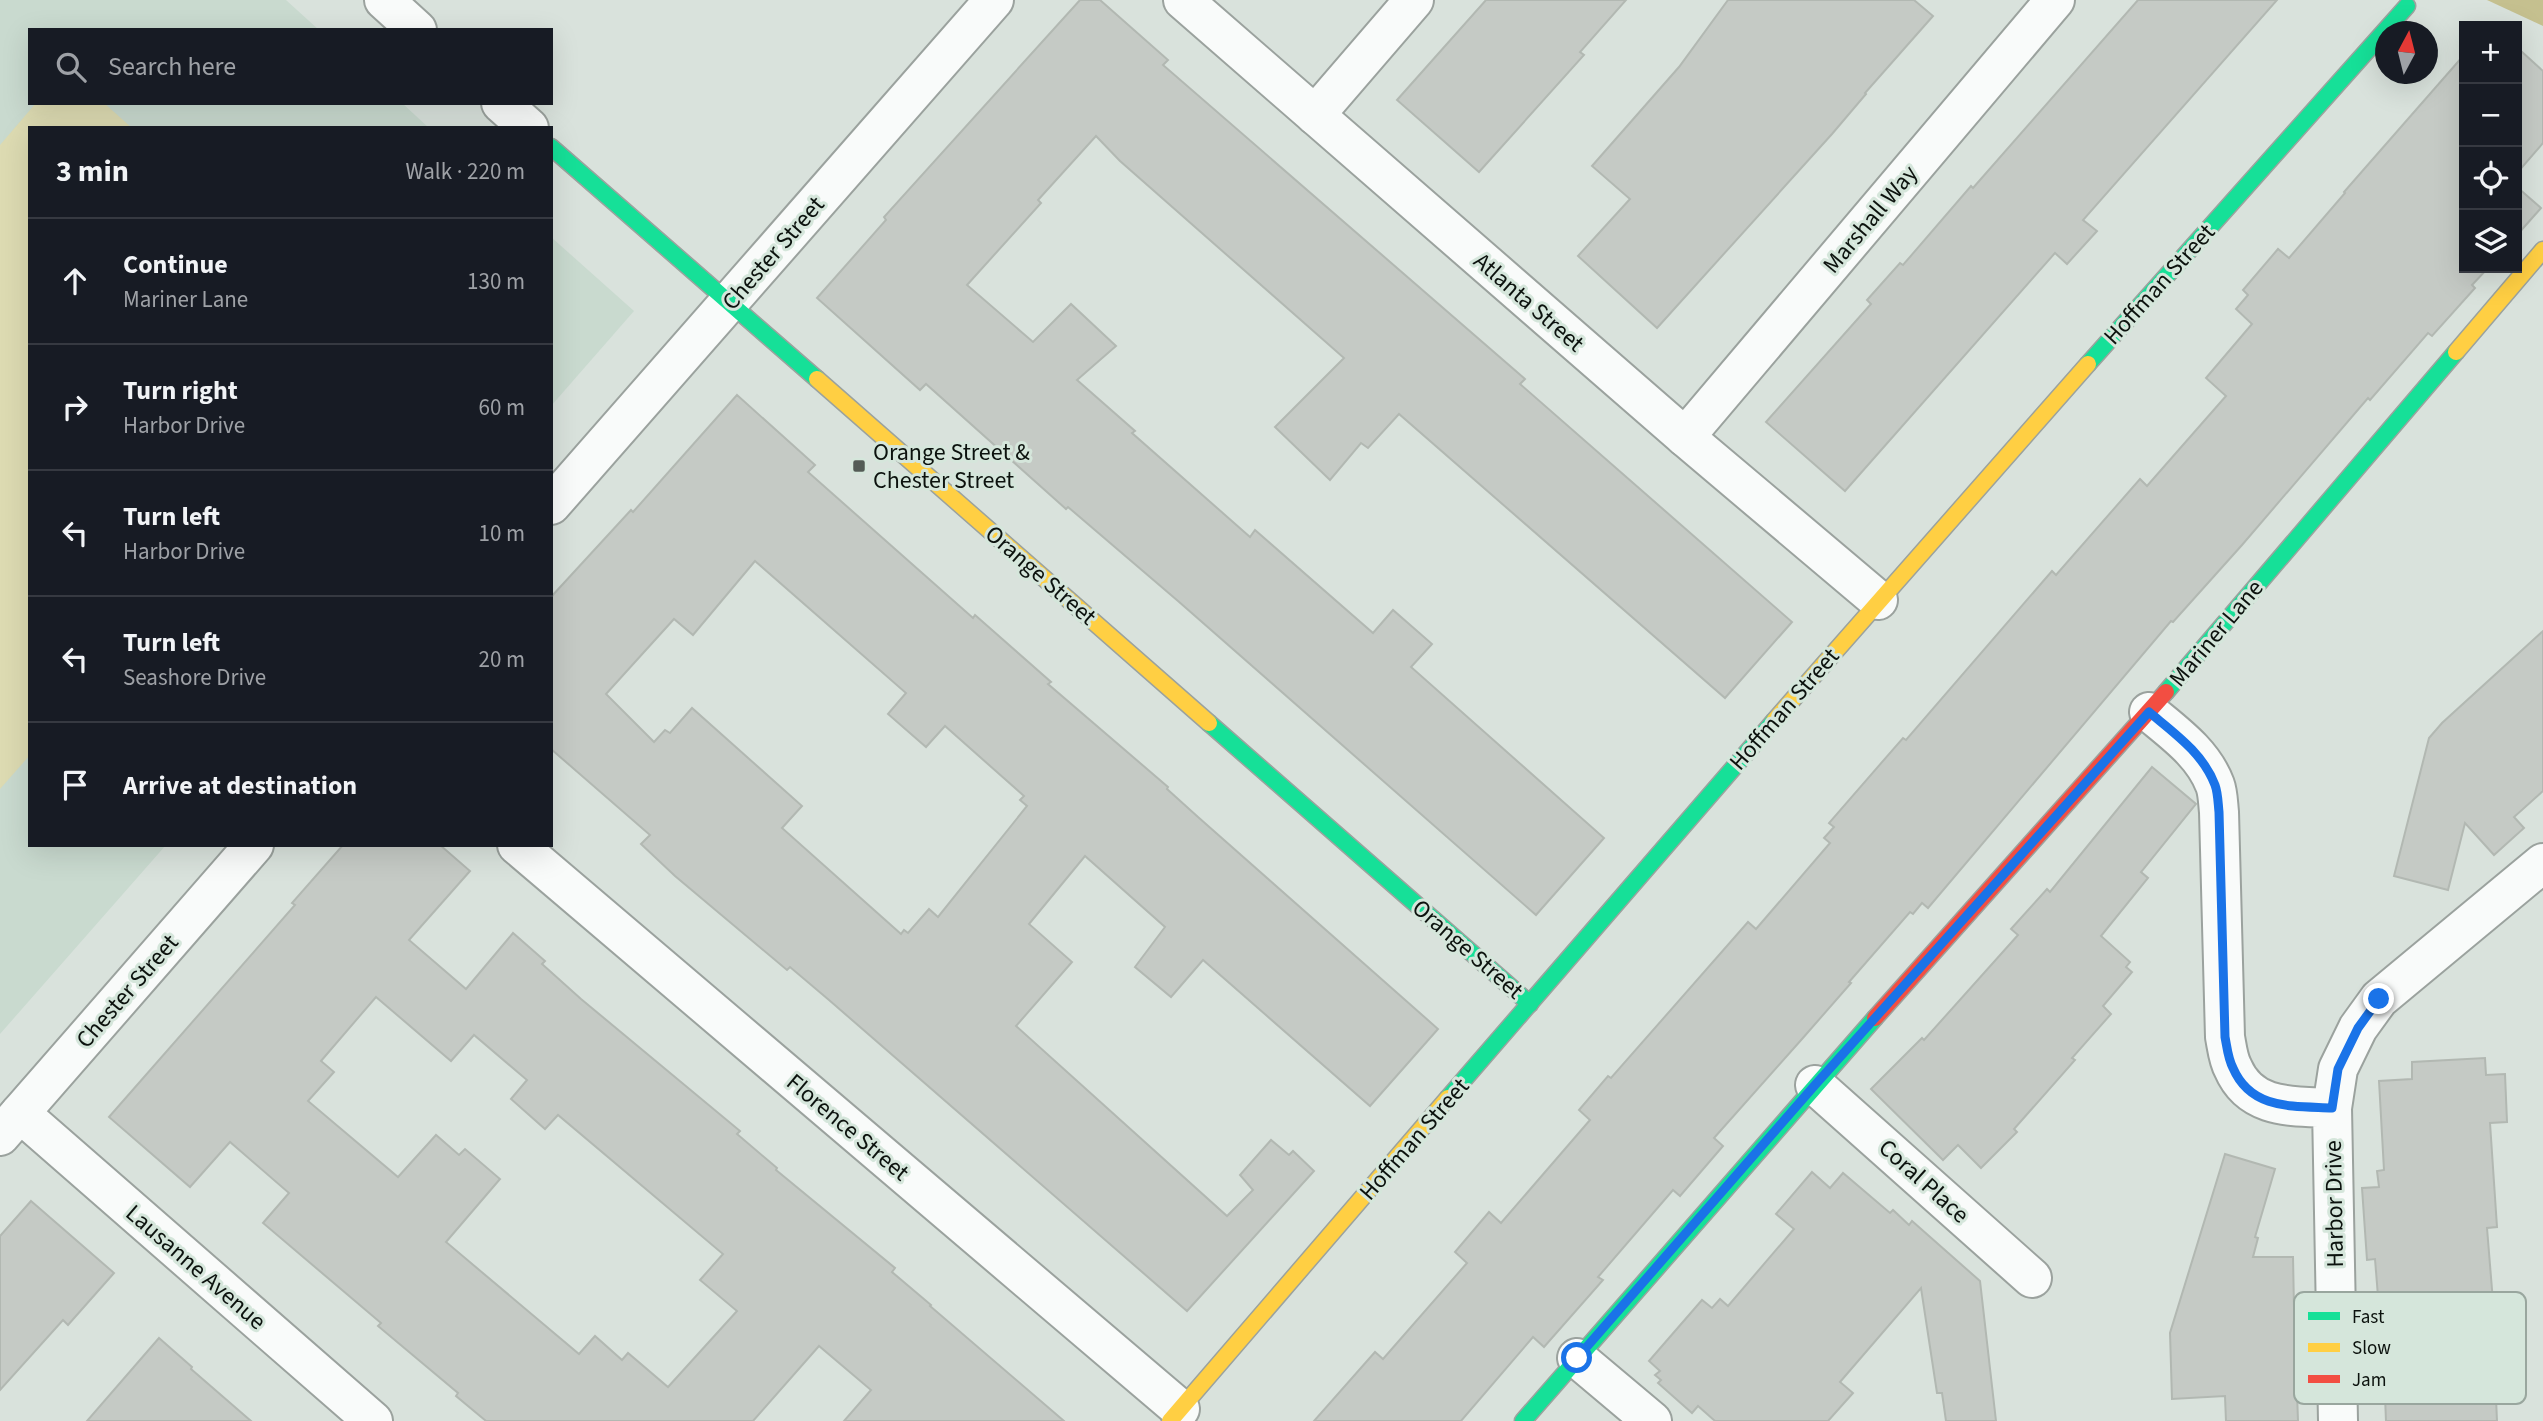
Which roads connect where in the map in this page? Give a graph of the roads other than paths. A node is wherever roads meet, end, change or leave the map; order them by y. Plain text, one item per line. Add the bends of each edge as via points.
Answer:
1 (384, 0) edge
2 (994, 0) edge
3 (1183, 0) edge
4 (1414, 0) edge
5 (2055, 0) edge
6 (2407, 6) dead end
7 (415, 28) edge
8 (503, 105) edge
9 (1315, 115) junction
10 (527, 126) edge
11 (553, 149) edge
12 (2543, 250) edge
13 (729, 303) junction
14 (1685, 437) junction
15 (553, 504) edge
16 (1878, 600) junction
17 (2149, 712) junction
18 (252, 847) edge
19 (519, 847) edge
20 (2543, 863) edge
21 (1530, 1004) junction
22 (1815, 1085) junction
23 (2332, 1108) junction
24 (10, 1125) edge
25 (2032, 1278) dead end
26 (2336, 1292) edge
27 (1577, 1358) junction
28 (1175, 1415) edge
29 (373, 1421) edge
30 (1523, 1421) edge
31 (1652, 1421) edge

1 - 7 street
2 - 13 street, Chester Street
3 - 9 street, Atlanta Street
4 - 9 street
5 - 14 street, Marshall Way
6 - 16 street, Hoffman Street
8 - 10 street
9 - 14 street, Atlanta Street
11 - 13 street, Orange Street
12 - 17 street, Mariner Lane
13 - 15 street, Chester Street
13 - 21 street, Orange Street
14 - 16 street, Atlanta Street
16 - 21 street, Hoffman Street
17 - 22 street, Mariner Lane
17 - 23 street, Harbor Drive via 2204,764 2216,787 2225,1037 2232,1067 2244,1088 2266,1102
18 - 24 street, Chester Street
19 - 28 street, Florence Street
20 - 23 street via 2379,999 2338,1069
21 - 28 street, Hoffman Street
22 - 25 street, Coral Place
22 - 27 street, Mariner Lane
23 - 26 street, Harbor Drive
24 - 29 street, Lausanne Avenue
27 - 30 street, Mariner Lane
27 - 31 street

